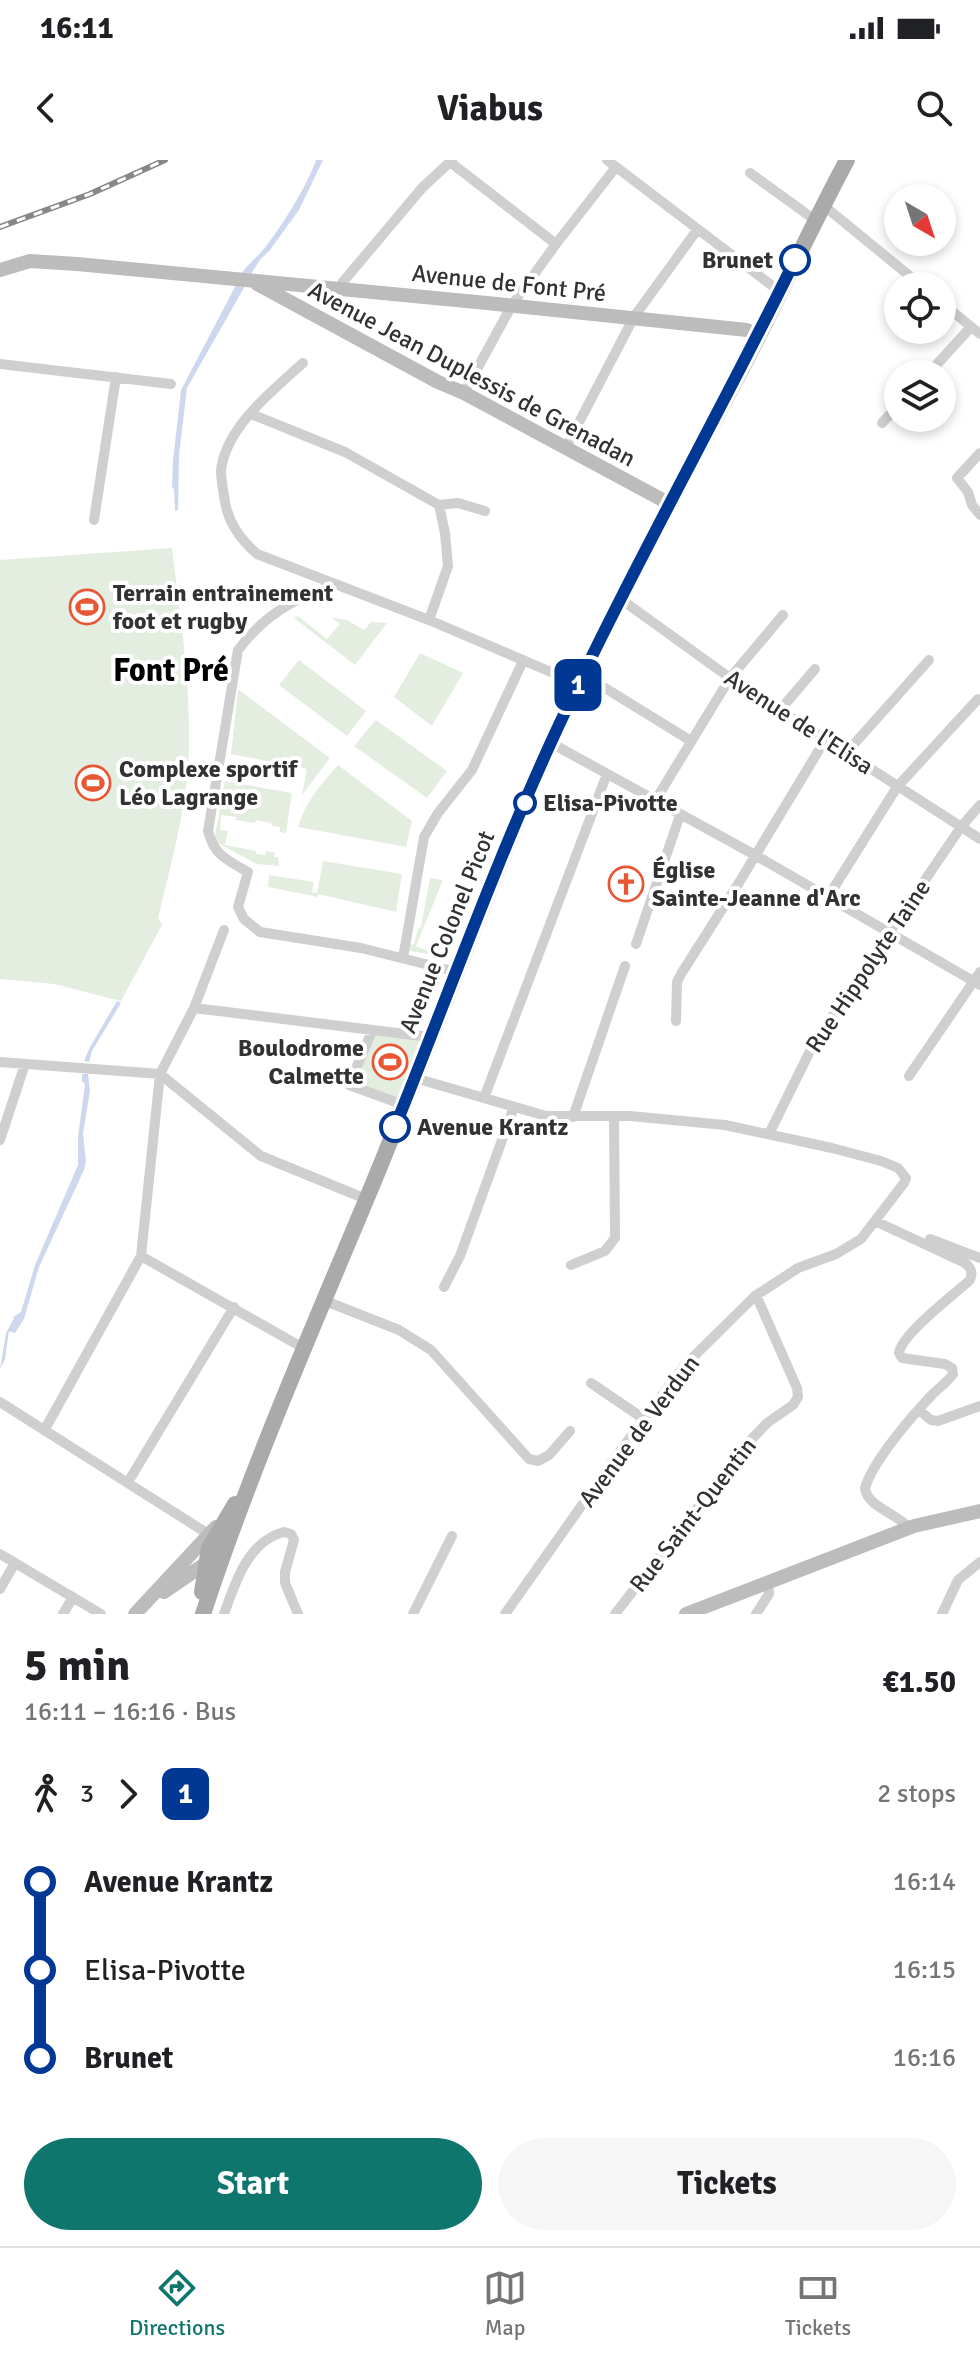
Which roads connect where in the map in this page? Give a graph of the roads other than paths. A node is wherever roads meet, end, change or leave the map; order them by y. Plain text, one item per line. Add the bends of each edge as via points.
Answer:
1 (847, 160) edge
2 (451, 161) edge
3 (611, 164) edge
4 (750, 173) dead end
5 (819, 212) junction
6 (697, 230) junction
7 (556, 244) junction
8 (0, 270) edge
9 (903, 272) edge
10 (253, 282) junction
11 (293, 284) junction
12 (341, 289) junction
13 (779, 291) junction
14 (284, 299) junction
15 (512, 305) junction
16 (956, 315) edge
17 (634, 317) junction
18 (976, 331) edge
19 (758, 335) junction
20 (944, 360) edge
21 (303, 363) dead end
22 (0, 364) edge
23 (116, 377) junction
24 (171, 384) dead end
25 (464, 393) junction
26 (251, 414) junction
27 (565, 449) junction
28 (980, 453) edge
29 (670, 504) junction
30 (439, 505) junction
31 (485, 511) dead end
32 (980, 515) edge
33 (94, 520) dead end
34 (331, 583) junction
35 (622, 600) junction
36 (783, 615) dead end
37 (429, 620) junction
38 (929, 660) dead end
39 (523, 661) junction
40 (815, 669) dead end
41 (730, 678) junction
42 (581, 680) junction
43 (978, 699) dead end
44 (780, 710) junction
45 (825, 740) junction
46 (691, 741) junction
47 (551, 743) junction
48 (846, 753) junction
49 (607, 774) junction
50 (897, 787) junction
51 (655, 801) junction
52 (980, 805) edge
53 (680, 815) junction
54 (961, 827) junction
55 (980, 839) edge
56 (755, 855) junction
57 (828, 897) junction
58 (224, 930) dead end
59 (890, 932) junction
60 (636, 944) dead end
61 (403, 958) junction
62 (625, 966) dead end
63 (457, 972) junction
64 (978, 979) edge
65 (194, 1008) junction
66 (676, 1021) dead end
67 (372, 1031) junction
68 (430, 1037) junction
69 (0, 1062) edge
70 (25, 1064) junction
71 (160, 1074) junction
72 (909, 1076) dead end
73 (415, 1078) junction
74 (484, 1098) junction
75 (404, 1105) junction
76 (514, 1107) junction
77 (614, 1116) junction
78 (573, 1117) junction
79 (769, 1134) junction
80 (0, 1140) edge
81 (366, 1199) junction
82 (875, 1221) junction
83 (912, 1239) junction
84 (141, 1256) junction
85 (980, 1258) edge
86 (571, 1265) dead end
87 (444, 1287) dead end
88 (756, 1295) junction
89 (323, 1300) junction
90 (234, 1307) junction
91 (305, 1349) junction
92 (591, 1383) dead end
93 (0, 1402) edge
94 (980, 1406) edge
95 (919, 1410) junction
96 (644, 1419) junction
97 (45, 1429) junction
98 (570, 1431) dead end
99 (252, 1479) junction
100 (128, 1482) junction
101 (980, 1511) edge
102 (909, 1528) junction
103 (452, 1536) dead end
104 (216, 1539) junction
105 (0, 1554) edge
106 (980, 1562) edge
107 (15, 1563) junction
108 (205, 1566) junction
109 (768, 1581) junction
110 (179, 1582) junction
111 (0, 1589) edge
112 (202, 1592) junction
113 (73, 1597) junction
114 (146, 1603) junction
115 (63, 1614) edge
116 (101, 1614) edge
117 (135, 1614) edge
118 (202, 1614) edge
119 (224, 1614) edge
120 (298, 1614) edge
121 (413, 1614) edge
122 (505, 1614) edge
123 (615, 1614) edge
124 (686, 1614) edge
125 (756, 1614) edge
126 (942, 1614) edge

1 - 5 main road, Avenue Colonel Picot
2 - 7 street
2 - 12 street via 422,188
3 - 6 street
3 - 7 street
4 - 5 street
5 - 9 street
5 - 13 main road, Avenue Colonel Picot
6 - 13 street
6 - 17 street
7 - 15 street
8 - 10 main road, Avenue de Font Pré via 40,261
10 - 11 main road, Avenue de Font Pré
10 - 14 main road, Avenue Jean Duplessis de Grenadan
11 - 12 main road, Avenue de Font Pré
11 - 14 street via 282,293
12 - 15 main road, Avenue de Font Pré
13 - 19 main road, Avenue Colonel Picot
14 - 25 main road, Avenue Jean Duplessis de Grenadan
15 - 17 main road, Avenue de Font Pré
15 - 25 street
16 - 18 street
17 - 19 main road, Avenue de Font Pré
17 - 27 street
18 - 20 street
19 - 29 main road, Avenue Colonel Picot
21 - 26 street
22 - 23 street
23 - 24 street
23 - 33 street
25 - 27 main road, Avenue Jean Duplessis de Grenadan
26 - 30 street via 345,452
26 - 34 street via 238,427 221,468 225,509 237,536 257,554
27 - 29 main road, Avenue Jean Duplessis de Grenadan
28 - 32 street via 957,478
29 - 35 main road, Avenue Colonel Picot
30 - 31 street via 458,503
30 - 37 street via 448,566
34 - 37 street
34 - 61 street via 271,615 238,650 208,831 212,846 248,872 238,907 260,932
35 - 41 street, Avenue de l'Elisa
35 - 42 main road, Avenue Colonel Picot
36 - 41 street
37 - 39 street
38 - 48 street
39 - 42 street
39 - 61 street via 472,770 424,837
40 - 44 street
41 - 44 street, Avenue de l'Elisa
41 - 46 street
42 - 46 street
42 - 47 main road, Avenue Colonel Picot
43 - 50 street
44 - 45 street, Avenue de l'Elisa
45 - 48 street, Avenue de l'Elisa
45 - 56 street
46 - 51 street
47 - 49 street
47 - 63 main road, Avenue Colonel Picot
48 - 50 street, Avenue de l'Elisa
49 - 51 street
49 - 74 street
50 - 54 street, Avenue de l'Elisa
50 - 57 street
51 - 53 street
52 - 54 street, Rue Hippolyte Taine
53 - 56 street
53 - 60 street
54 - 55 street, Avenue de l'Elisa
54 - 59 street, Rue Hippolyte Taine
56 - 57 street
56 - 66 street via 679,978
57 - 59 street
58 - 65 street
59 - 64 street
59 - 79 street, Rue Hippolyte Taine via 813,1045
61 - 63 street
62 - 78 street
63 - 68 main road, Avenue Colonel Picot
64 - 72 street
65 - 67 street
65 - 71 street
67 - 68 street
67 - 75 street via 349,1085
68 - 73 main road, Avenue Colonel Picot
69 - 70 street
70 - 71 street
70 - 80 street
71 - 81 street via 261,1156
71 - 84 street
73 - 74 street
73 - 75 main road, Avenue Colonel Picot
74 - 76 street
75 - 81 main road, Avenue Colonel Picot
76 - 78 street
76 - 87 street
77 - 78 street
77 - 79 street via 708,1122
77 - 86 street via 615,1238 605,1251
79 - 82 street, Avenue de Verdun via 898,1168 904,1183
81 - 89 main road, Avenue Colonel Picot
82 - 83 street
82 - 88 street, Avenue de Verdun via 856,1243 798,1268
83 - 85 street via 928,1239
83 - 95 street via 967,1264 972,1272 969,1281 899,1349 906,1360 952,1368 953,1374
84 - 90 street
84 - 97 street
88 - 96 street, Avenue de Verdun via 679,1371
88 - 123 street, Rue Saint-Quentin via 796,1383 796,1401 747,1444
89 - 91 main road, Avenue Colonel Picot
89 - 98 street via 399,1330 431,1350 529,1459 545,1458
90 - 91 street
90 - 100 street
91 - 99 main road, Avenue Colonel Picot
92 - 96 street
93 - 97 street
94 - 95 street via 938,1421
95 - 102 street via 878,1461 864,1492
96 - 122 street, Avenue de Verdun
97 - 100 street
99 - 104 main road, Avenue Colonel Picot
99 - 104 main road, Avenue Colonel Picot
100 - 104 street
101 - 102 main road
102 - 109 main road
103 - 121 street
104 - 108 main road, Avenue Colonel Picot
104 - 114 main road
104 - 118 main road, Avenue Colonel Picot
105 - 107 street
106 - 126 street via 956,1584
107 - 111 street
107 - 113 street
108 - 110 main road
108 - 112 main road, Avenue Colonel Picot
109 - 124 main road
109 - 125 street via 769,1594
110 - 112 main road
110 - 114 main road
112 - 118 main road, Avenue Colonel Picot
113 - 115 street
113 - 116 street
114 - 117 main road
119 - 120 street via 246,1561 284,1532 294,1540 285,1583

